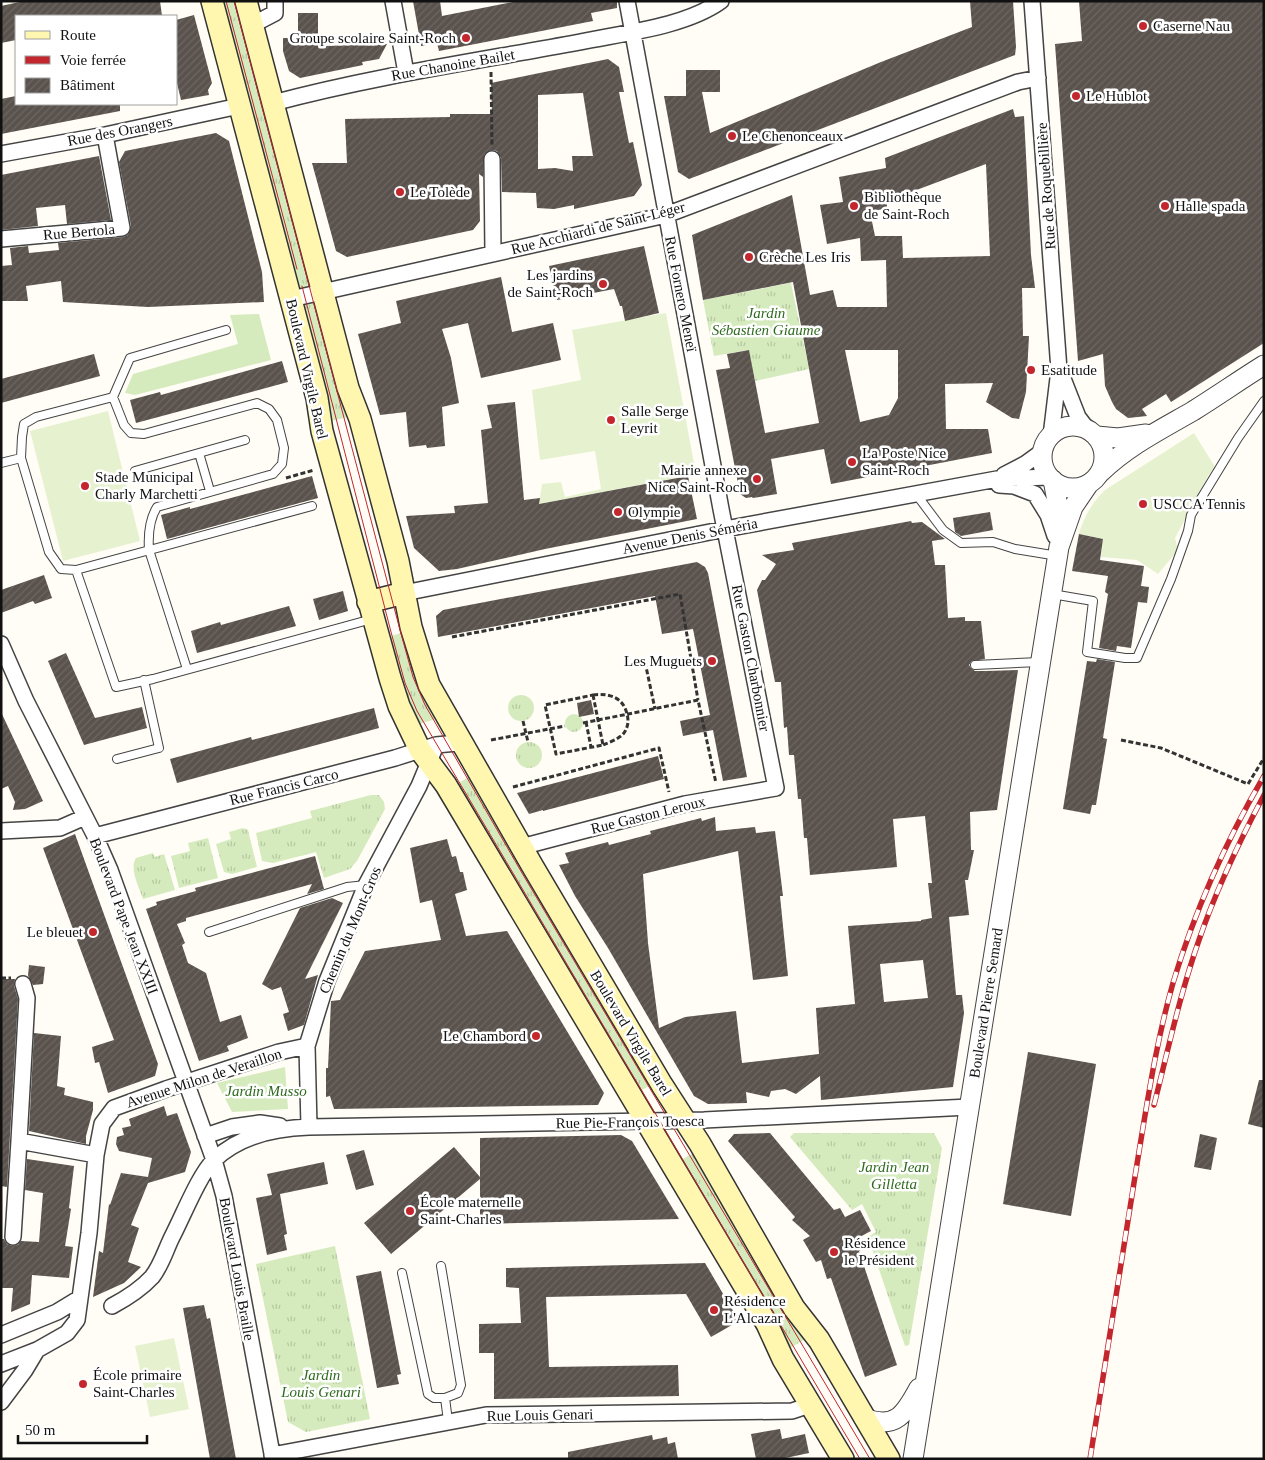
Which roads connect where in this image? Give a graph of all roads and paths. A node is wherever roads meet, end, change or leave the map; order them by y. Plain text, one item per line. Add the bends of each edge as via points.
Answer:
1 (212, 1) edge
2 (246, 1) edge
3 (275, 1) edge
4 (394, 1) edge
5 (626, 1) edge
6 (721, 1) edge
7 (1032, 1) edge
8 (252, 25) junction
9 (632, 32) junction
10 (490, 59) junction
11 (406, 73) junction
12 (1038, 78) junction
13 (273, 103) junction
14 (239, 106) junction
15 (104, 135) junction
16 (1, 154) edge
17 (492, 159) joint
18 (666, 215) junction
19 (1, 239) edge
20 (493, 254) junction
21 (323, 291) junction
22 (291, 299) junction
23 (226, 330) dead end
24 (1264, 365) edge
25 (1059, 370) junction
26 (113, 397) junction
27 (1264, 401) edge
28 (1092, 433) junction
29 (1152, 433) junction
30 (245, 440) dead end
31 (1047, 443) junction
32 (199, 453) junction
33 (22, 458) junction
34 (1, 462) edge
35 (135, 471) dead end
36 (997, 479) junction
37 (1051, 479) junction
38 (1094, 479) junction
39 (977, 483) junction
40 (210, 492) junction
41 (916, 494) junction
42 (312, 506) dead end
43 (725, 529) junction
44 (149, 550) junction
45 (1058, 551) junction
46 (76, 570) junction
47 (404, 593) junction
48 (1052, 594) junction
49 (370, 610) junction
50 (452, 637) dead end
51 (1, 644) edge
52 (645, 662) dead end
53 (1040, 662) junction
54 (974, 665) dead end
55 (187, 669) junction
56 (144, 680) junction
57 (593, 695) junction
58 (698, 700) junction
59 (655, 709) junction
60 (627, 715) junction
61 (598, 720) junction
62 (523, 721) dead end
63 (565, 726) dead end
64 (550, 728) junction
65 (526, 734) junction
66 (491, 740) dead end
67 (1121, 740) dead end
68 (528, 742) dead end
69 (603, 744) junction
70 (591, 747) junction
71 (428, 753) junction
72 (469, 755) junction
73 (1264, 758) edge
74 (117, 759) dead end
75 (513, 787) dead end
76 (776, 788) joint
77 (720, 798) junction
78 (672, 807) junction
79 (85, 817) junction
80 (1, 831) edge
81 (95, 836) junction
82 (521, 846) junction
83 (366, 885) junction
84 (209, 932) dead end
85 (23, 984) dead end
86 (307, 1046) junction
87 (186, 1083) junction
88 (969, 1107) junction
89 (685, 1121) junction
90 (646, 1122) junction
91 (309, 1127) junction
92 (291, 1128) junction
93 (205, 1136) junction
94 (19, 1141) junction
95 (96, 1155) junction
96 (214, 1160) junction
97 (13, 1237) dead end
98 (440, 1266) dead end
99 (402, 1273) dead end
100 (80, 1298) junction
101 (112, 1306) dead end
102 (1, 1335) edge
103 (37, 1350) junction
104 (1, 1364) edge
105 (927, 1374) junction
106 (445, 1398) junction
107 (1, 1402) edge
108 (810, 1405) junction
109 (864, 1418) junction
110 (448, 1421) junction
111 (272, 1457) edge
112 (843, 1459) edge
113 (889, 1459) edge
114 (913, 1459) edge

1 - 14 main road, Boulevard Virgile Barel
2 - 8 main road, Boulevard Virgile Barel
3 - 8 street via 275,13
4 - 11 street
5 - 9 street, Rue Fornero Meneï
6 - 9 street, Rue Chanoine Bailet via 693,18
7 - 12 street, Rue de Roquebillière
8 - 13 main road, Boulevard Virgile Barel
9 - 10 street, Rue Chanoine Bailet
9 - 18 street, Rue Fornero Meneï
10 - 11 street, Rue Chanoine Bailet
10 - 17 path
11 - 13 street, Rue Chanoine Bailet
12 - 18 street, Rue Acchiardi de Saint-Léger via 1018,82
12 - 25 street, Rue de Roquebillière
13 - 21 main road, Boulevard Virgile Barel
14 - 15 street, Rue des Orangers
14 - 22 main road, Boulevard Virgile Barel
15 - 16 street, Rue des Orangers
15 - 19 street, Rue Bertola via 122,228
17 - 20 street
18 - 20 street, Rue Acchiardi de Saint-Léger
18 - 43 street, Rue Fornero Meneï
20 - 21 street, Rue Acchiardi de Saint-Léger
21 - 22 street, Rue Acchiardi de Saint-Léger
21 - 47 main road, Boulevard Virgile Barel
22 - 49 main road, Boulevard Virgile Barel
23 - 26 lane via 130,358
24 - 29 street
25 - 28 street, Rue de Roquebillière via 1076,412
25 - 31 street, Rue de Roquebillière
26 - 33 lane via 36,417 24,424
26 - 40 lane via 124,425 131,433 144,434 257,403 269,410 277,420 284,448 282,464 273,474
27 - 48 lane via 1191,515 1171,579 1137,658 1087,652 1093,602
28 - 29 street via 1118,438
28 - 31 street via 1078,426 1068,427 1059,430
28 - 38 street via 1104,450 1104,458
29 - 38 street via 1123,452
30 - 32 lane
31 - 36 street, Avenue Denis Séméria via 1026,464
31 - 37 street via 1043,465
32 - 35 lane
32 - 40 lane
33 - 34 lane
33 - 46 lane via 49,552 61,569
36 - 37 street, Avenue Denis Séméria
36 - 39 street, Avenue Denis Séméria
37 - 38 street via 1070,488 1079,488
37 - 45 street, Boulevard Pierre Semard via 1057,501
38 - 45 street, Boulevard Pierre Semard via 1073,507
39 - 41 street, Avenue Denis Séméria
39 - 45 street, Avenue Denis Séméria via 1014,486 1035,494 1048,515
40 - 44 lane via 157,507 150,529
41 - 43 street, Avenue Denis Séméria
41 - 45 lane via 943,530 961,543 993,542 1015,549
42 - 44 lane
43 - 47 street, Avenue Denis Séméria
43 - 76 street, Rue Gaston Charbonnier
44 - 46 lane
44 - 55 lane
45 - 48 street, Boulevard Pierre Semard
46 - 56 lane via 116,687
47 - 49 main road
47 - 72 main road, Boulevard Virgile Barel via 429,685
48 - 53 street, Boulevard Pierre Semard
49 - 55 lane
49 - 71 main road, Boulevard Virgile Barel via 400,706
50 - 58 path via 680,594
51 - 79 street, Boulevard Pape Jean XXIII
52 - 59 path
53 - 54 lane
53 - 88 street, Boulevard Pierre Semard
55 - 56 lane
56 - 74 lane via 160,748
57 - 60 path via 616,698 626,708
57 - 61 path
57 - 64 path via 545,705
58 - 59 path
58 - 77 path
59 - 60 path
60 - 61 path
60 - 69 path via 623,734
61 - 69 path
61 - 70 path via 584,723
62 - 65 path
63 - 64 path
64 - 65 path
64 - 70 path via 556,754
65 - 66 path
65 - 68 path
67 - 73 path via 1161,748 1248,784
69 - 70 path
71 - 72 street, Rue Francis Carco via 457,743
71 - 81 street, Rue Francis Carco
71 - 83 street, Chemin du Mont-Gros via 419,786
71 - 90 main road, Boulevard Virgile Barel
72 - 82 main road, Boulevard Virgile Barel
75 - 78 path via 659,748
76 - 77 street, Rue Gaston Leroux
77 - 78 street, Rue Gaston Leroux
78 - 82 street, Rue Gaston Leroux
79 - 80 street via 60,828
79 - 81 street, Boulevard Pape Jean XXIII
81 - 87 street, Boulevard Pape Jean XXIII
82 - 89 main road, Boulevard Virgile Barel
83 - 84 lane via 347,887
83 - 86 street, Chemin du Mont-Gros via 327,981
85 - 94 street via 27,998
86 - 87 street, Avenue Milon de Veraillon
86 - 91 street, Chemin du Mont-Gros
87 - 93 street, Boulevard Louis Braille
87 - 95 street, Avenue Milon de Veraillon via 114,1108 102,1124
88 - 89 street, Rue Pie-François Toesca
88 - 105 street, Boulevard Pierre Semard
89 - 90 street, Rue Pie-François Toesca
89 - 109 main road, Boulevard Virgile Barel via 794,1308 819,1340
90 - 91 street, Rue Pie-François Toesca
90 - 108 main road, Boulevard Virgile Barel via 767,1324
91 - 92 street, Rue Pie-François Toesca
92 - 93 street via 260,1123 232,1127
92 - 96 street via 262,1133 236,1144
93 - 96 street, Boulevard Louis Braille
94 - 95 street
94 - 97 street
95 - 100 street, Avenue Milon de Veraillon
96 - 101 street via 153,1276 136,1292
96 - 111 street, Boulevard Louis Braille via 224,1196
98 - 106 lane via 461,1385 458,1393
99 - 106 lane via 428,1394 434,1398
100 - 102 street via 57,1312
100 - 103 street, Avenue Milon de Veraillon via 77,1320 68,1333
103 - 104 street
103 - 107 street
105 - 109 street via 907,1410 892,1421 878,1423
105 - 114 street, Boulevard Pierre Semard
106 - 110 lane
108 - 110 street, Rue Louis Genari via 792,1411 494,1415
108 - 112 main road, Boulevard Virgile Barel
109 - 113 main road, Boulevard Virgile Barel
110 - 111 street, Rue Louis Genari

